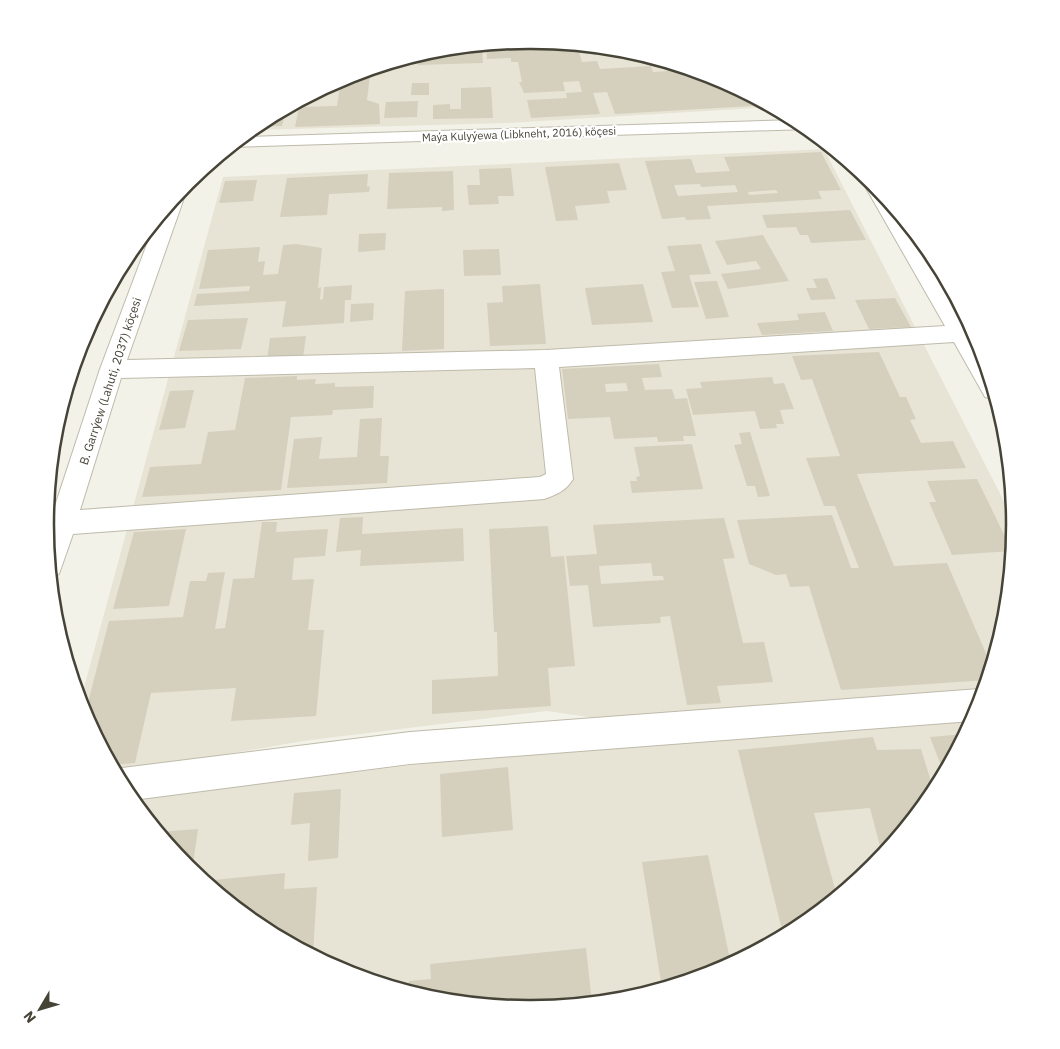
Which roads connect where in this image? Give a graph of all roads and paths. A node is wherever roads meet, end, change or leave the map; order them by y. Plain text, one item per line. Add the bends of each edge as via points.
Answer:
1 (789, 125) edge
2 (246, 143) edge
3 (167, 217) edge
4 (922, 254) edge
5 (929, 265) edge
6 (934, 274) edge
7 (960, 333) junction
8 (546, 359) junction
9 (978, 365) edge
10 (112, 369) junction
11 (55, 523) edge
12 (971, 705) edge
13 (130, 783) edge

1 - 2 street, Maýa Kulyýewa (Libkneht, 2016) köçesi
3 - 10 street, B. Garrýew (Lahuti, 2037) köçesi
4 - 5 street
6 - 7 street
7 - 8 street
7 - 9 street
8 - 10 street
8 - 11 street via 560,479 544,488
10 - 11 street, B. Garrýew (Lahuti, 2037) köçesi
12 - 13 street via 410,748

